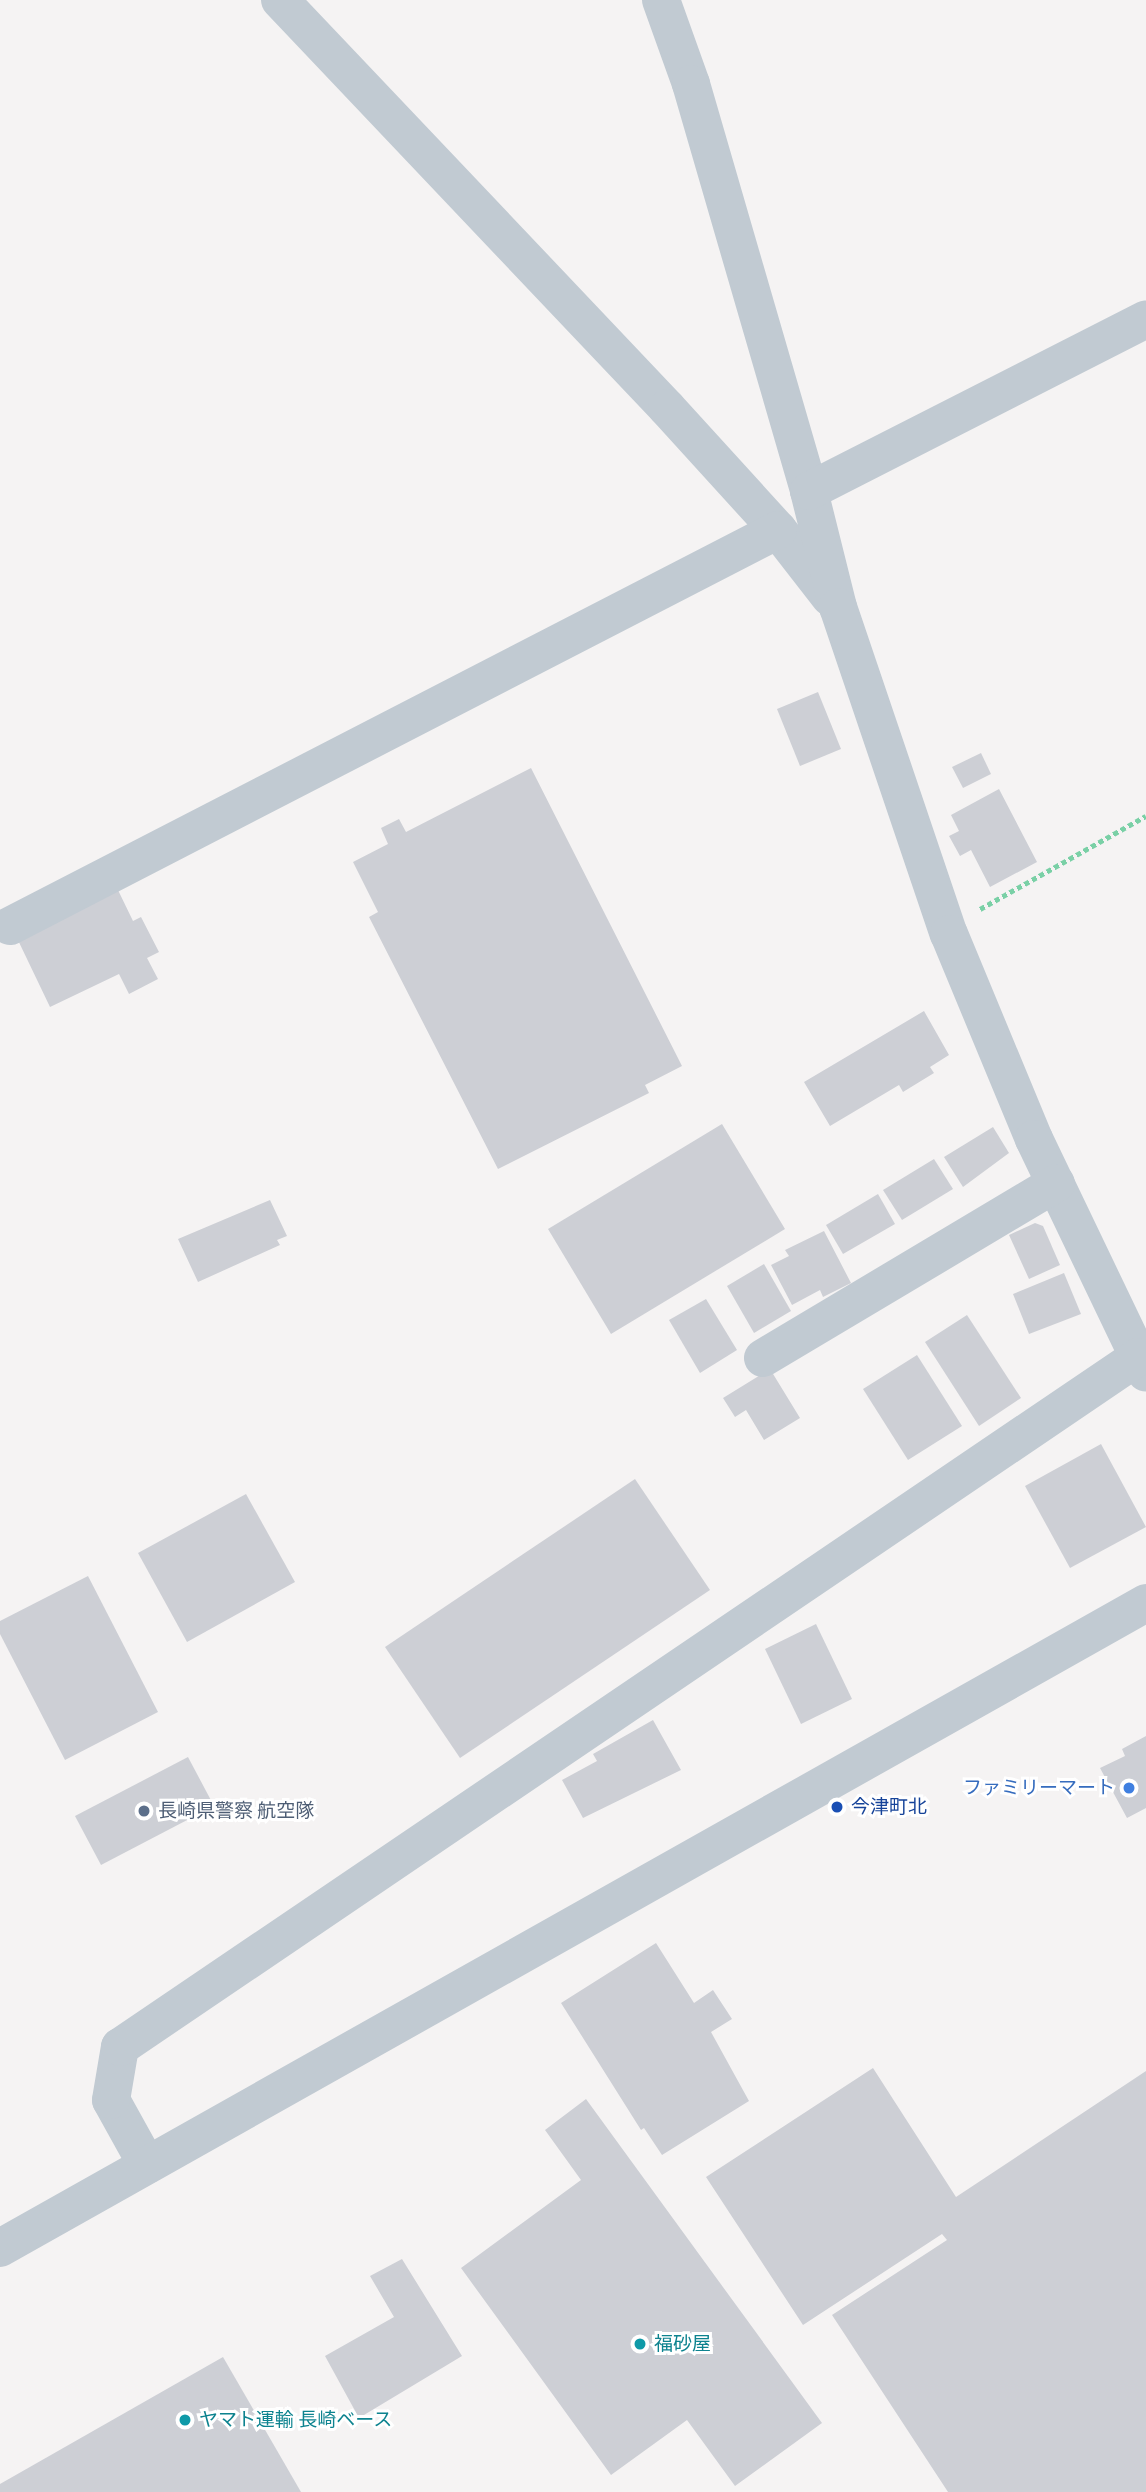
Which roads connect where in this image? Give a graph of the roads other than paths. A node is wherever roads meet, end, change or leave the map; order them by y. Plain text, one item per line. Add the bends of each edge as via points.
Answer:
1 (280, 0) edge
2 (661, 0) edge
3 (1146, 319) edge
4 (810, 491) junction
5 (778, 530) junction
6 (838, 607) junction
7 (10, 926) dead end
8 (1056, 1184) junction
9 (762, 1358) dead end
10 (1142, 1365) edge
11 (1146, 1603) edge
12 (147, 2165) junction
13 (0, 2248) edge

1 - 5 street
2 - 4 street via 691,84
3 - 4 street
4 - 6 street
5 - 6 street
5 - 7 street
6 - 8 street via 949,934
8 - 9 street
8 - 10 street
10 - 12 street via 120,2047 111,2100
11 - 12 street
12 - 13 street

